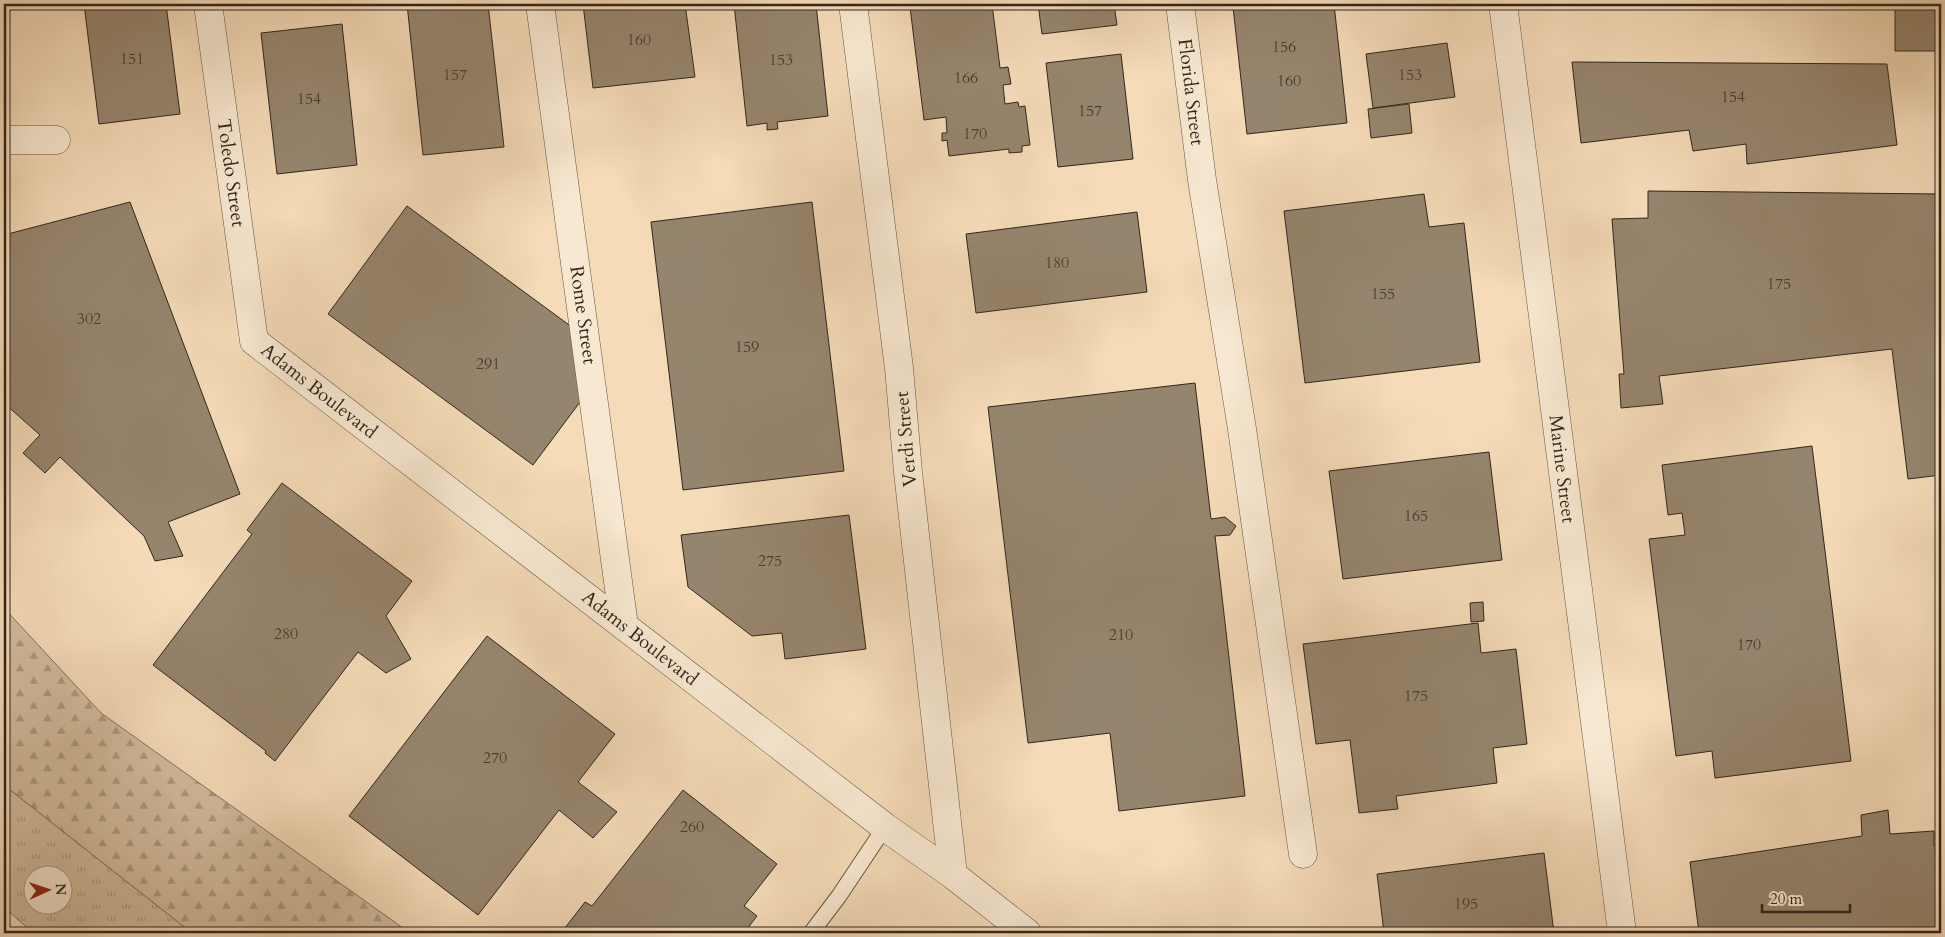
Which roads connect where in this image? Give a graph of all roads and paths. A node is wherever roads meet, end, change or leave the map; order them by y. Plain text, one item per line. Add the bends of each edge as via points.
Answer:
1 (208, 4) edge
2 (540, 4) edge
3 (853, 4) edge
4 (1180, 4) edge
5 (1503, 4) edge
6 (4, 140) edge
7 (56, 140) dead end
8 (254, 342) joint
9 (624, 626) junction
10 (885, 827) junction
11 (1303, 854) dead end
12 (952, 874) junction
13 (811, 933) edge
14 (1027, 933) edge
15 (1622, 933) edge

1 - 8 street, Toledo Street
2 - 9 street, Rome Street
3 - 12 street, Verdi Street via 900,368 908,472
4 - 11 street, Florida Street via 1202,180 1242,429
5 - 15 street, Marine Street
6 - 7 street
8 - 9 street, Adams Boulevard
9 - 10 street, Adams Boulevard
10 - 12 street, Adams Boulevard
10 - 13 lane via 840,896
12 - 14 street, Adams Boulevard

